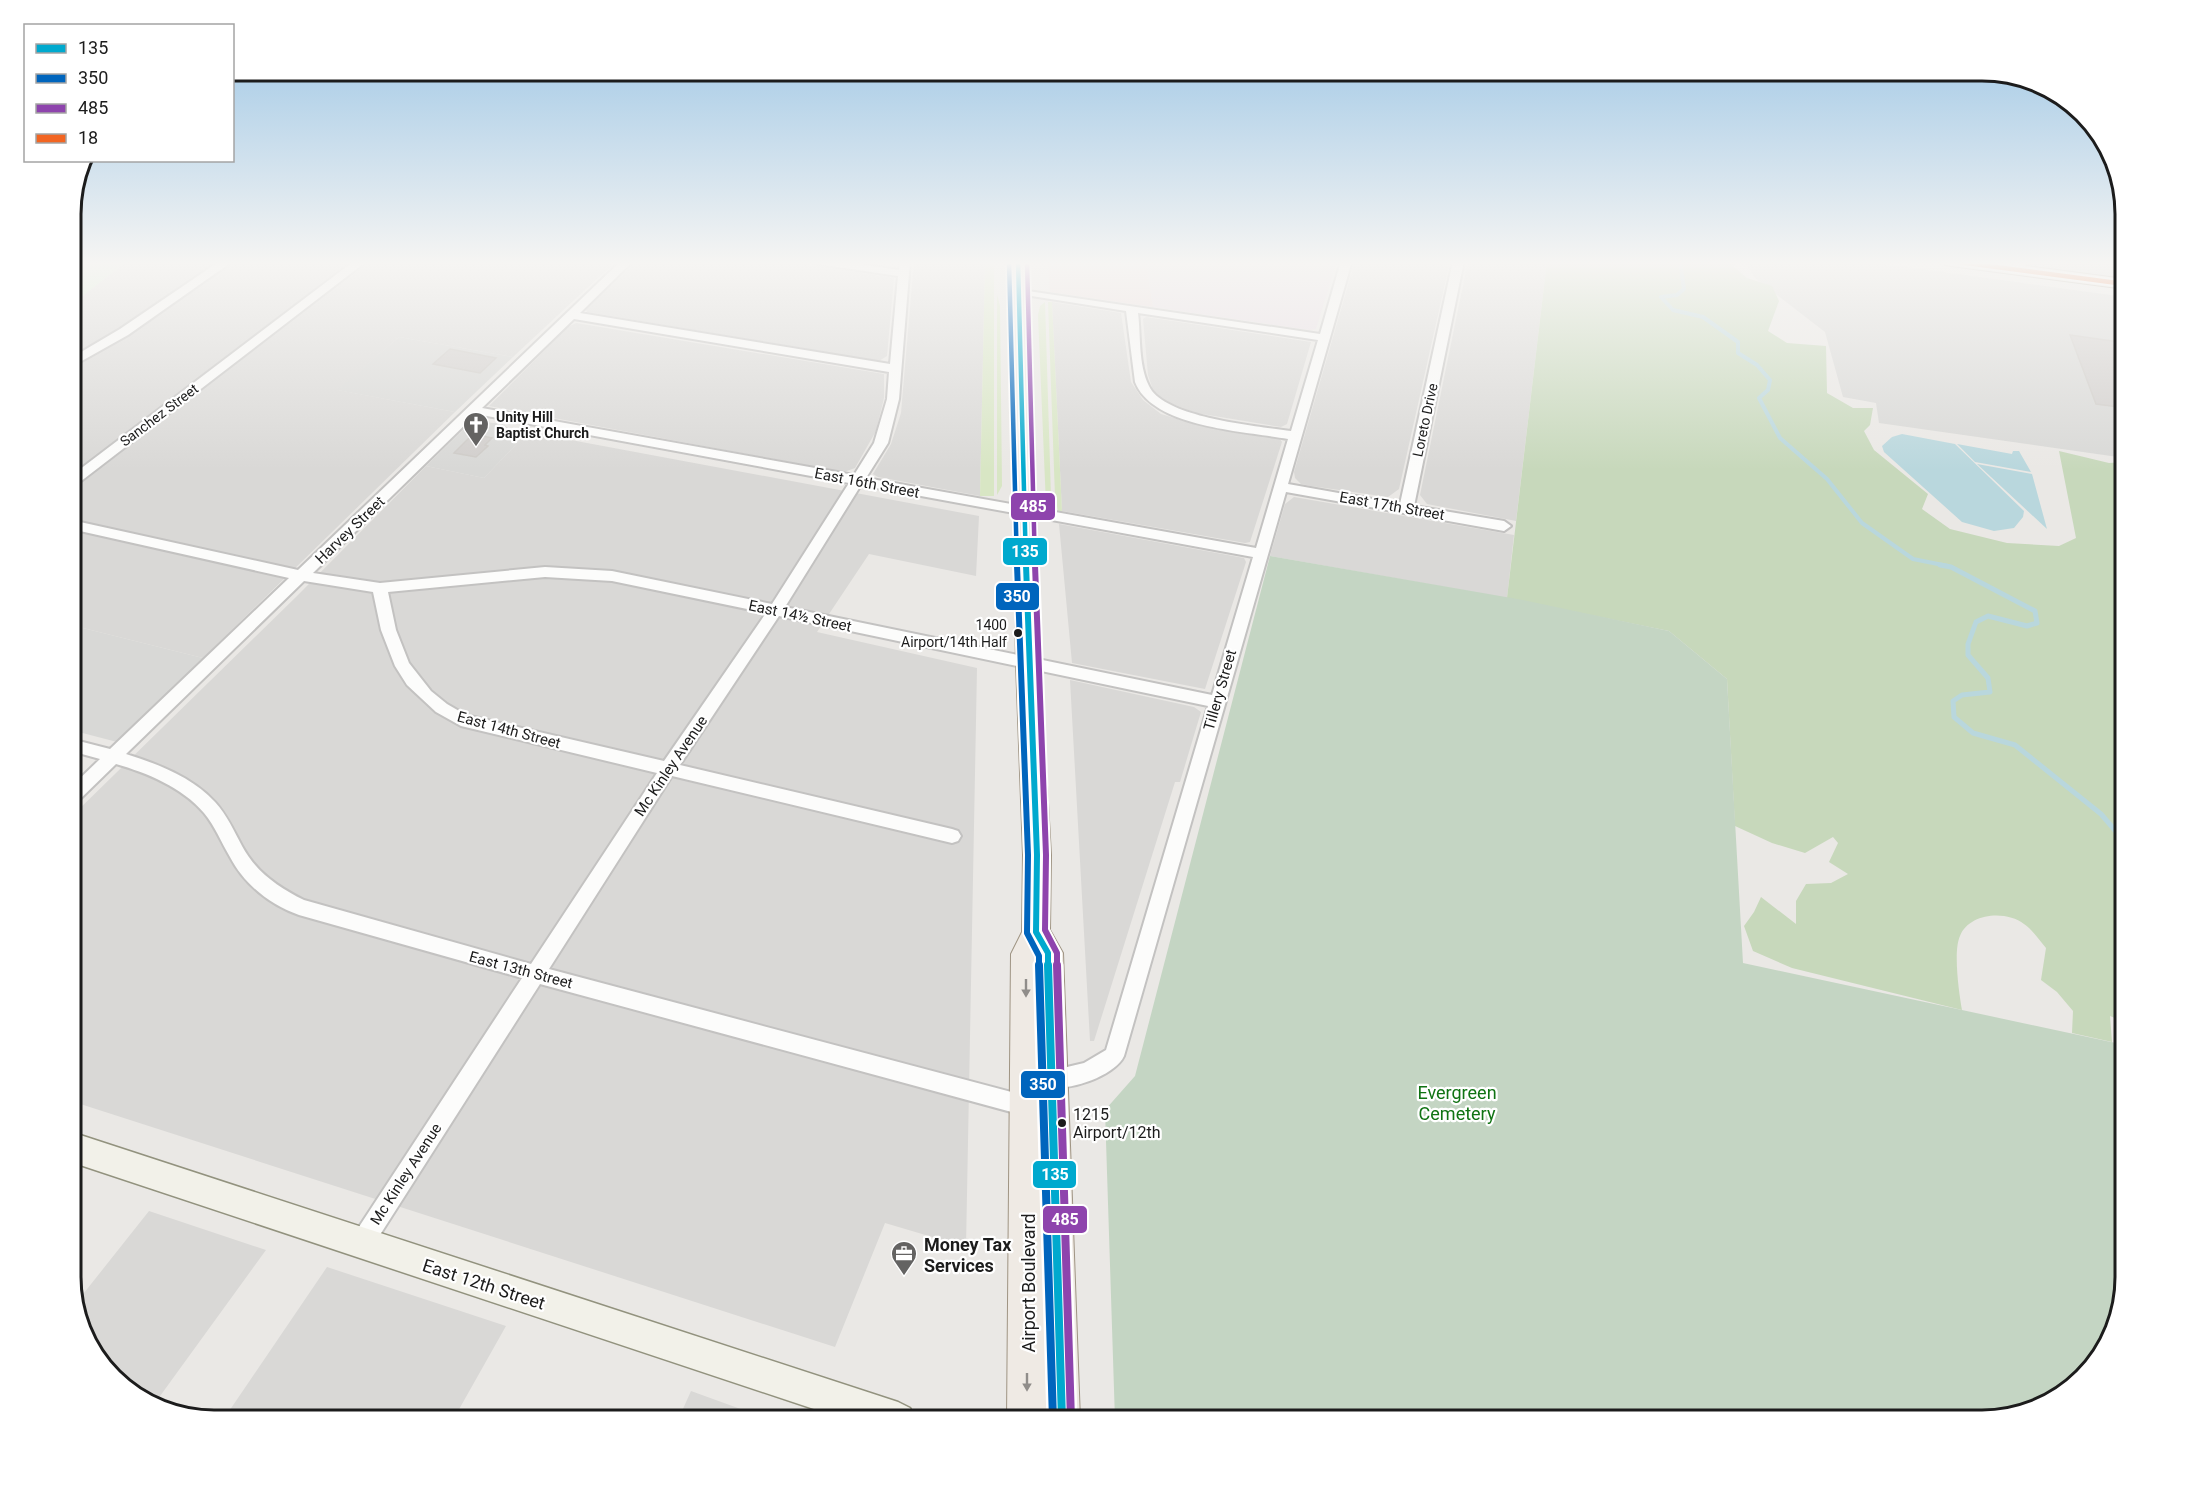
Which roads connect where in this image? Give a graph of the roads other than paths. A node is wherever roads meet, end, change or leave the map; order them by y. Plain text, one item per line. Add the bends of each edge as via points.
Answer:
1 (126, 331) edge
2 (270, 331) edge
3 (555, 331) edge
4 (664, 331) edge
5 (899, 331) edge
6 (1020, 331) edge
7 (1135, 331) edge
8 (1276, 331) edge
9 (1327, 331) edge
10 (1444, 331) edge
11 (1325, 338) junction
12 (81, 355) edge
13 (895, 369) junction
14 (473, 410) junction
15 (1295, 436) junction
16 (81, 474) edge
17 (857, 481) junction
18 (1280, 487) junction
19 (1406, 508) junction
20 (1024, 510) junction
21 (81, 526) edge
22 (1504, 526) dead end
23 (1260, 554) junction
24 (303, 576) junction
25 (380, 588) junction
26 (775, 611) junction
27 (1028, 663) junction
28 (1216, 702) junction
29 (81, 748) edge
30 (113, 757) junction
31 (668, 769) junction
32 (81, 787) edge
33 (952, 836) dead end
34 (1036, 932) junction
35 (536, 974) junction
36 (1053, 1079) junction
37 (1026, 1106) junction
38 (81, 1150) edge
39 (361, 1244) junction
40 (867, 1410) edge
41 (1026, 1410) edge
42 (1062, 1410) edge

1 - 12 street
2 - 16 street, Sanchez Street
3 - 14 street, Harvey Street
4 - 13 street
5 - 13 street, Mc Kinley Avenue
6 - 20 main road, Airport Boulevard
7 - 15 street via 1141,383 1156,404 1197,419
8 - 11 street
9 - 11 street, Tillery Street
10 - 19 street, Loreto Drive
11 - 15 street, Tillery Street
13 - 17 street, Mc Kinley Avenue via 885,433
14 - 17 street, East 16th Street
14 - 24 street, Harvey Street
15 - 18 street, Tillery Street
17 - 20 street, East 16th Street
17 - 26 street, Mc Kinley Avenue
18 - 19 street, East 17th Street
18 - 23 street, Tillery Street
19 - 22 street, East 17th Street
20 - 23 street, East 16th Street
20 - 27 main road, Airport Boulevard
21 - 24 street
23 - 28 street, Tillery Street
24 - 25 street
24 - 30 street, Harvey Street
25 - 26 street, East 14½ Street via 545,572 612,576
25 - 31 street, East 14th Street via 386,626 404,669 418,691 440,709 461,720
26 - 27 street, East 14½ Street
26 - 31 street, Mc Kinley Avenue
27 - 28 street, East 14½ Street
27 - 34 main road, Airport Boulevard via 1037,855
28 - 36 street, Tillery Street via 1114,1056 1088,1072
29 - 30 street, East 13th Street
30 - 32 street, Harvey Street
30 - 35 street, East 13th Street via 179,783 203,800 224,825 246,868 278,896 299,907
31 - 33 street, East 14th Street
31 - 35 street, Mc Kinley Avenue
34 - 36 main road, Airport Boulevard via 1048,953
34 -> 37 main road, Airport Boulevard via 1026,954
35 - 37 street, East 13th Street
35 - 39 street, Mc Kinley Avenue
36 - 42 main road, Airport Boulevard
37 -> 41 main road, Airport Boulevard
38 - 39 street, East 12th Street
39 - 40 street, East 12th Street

